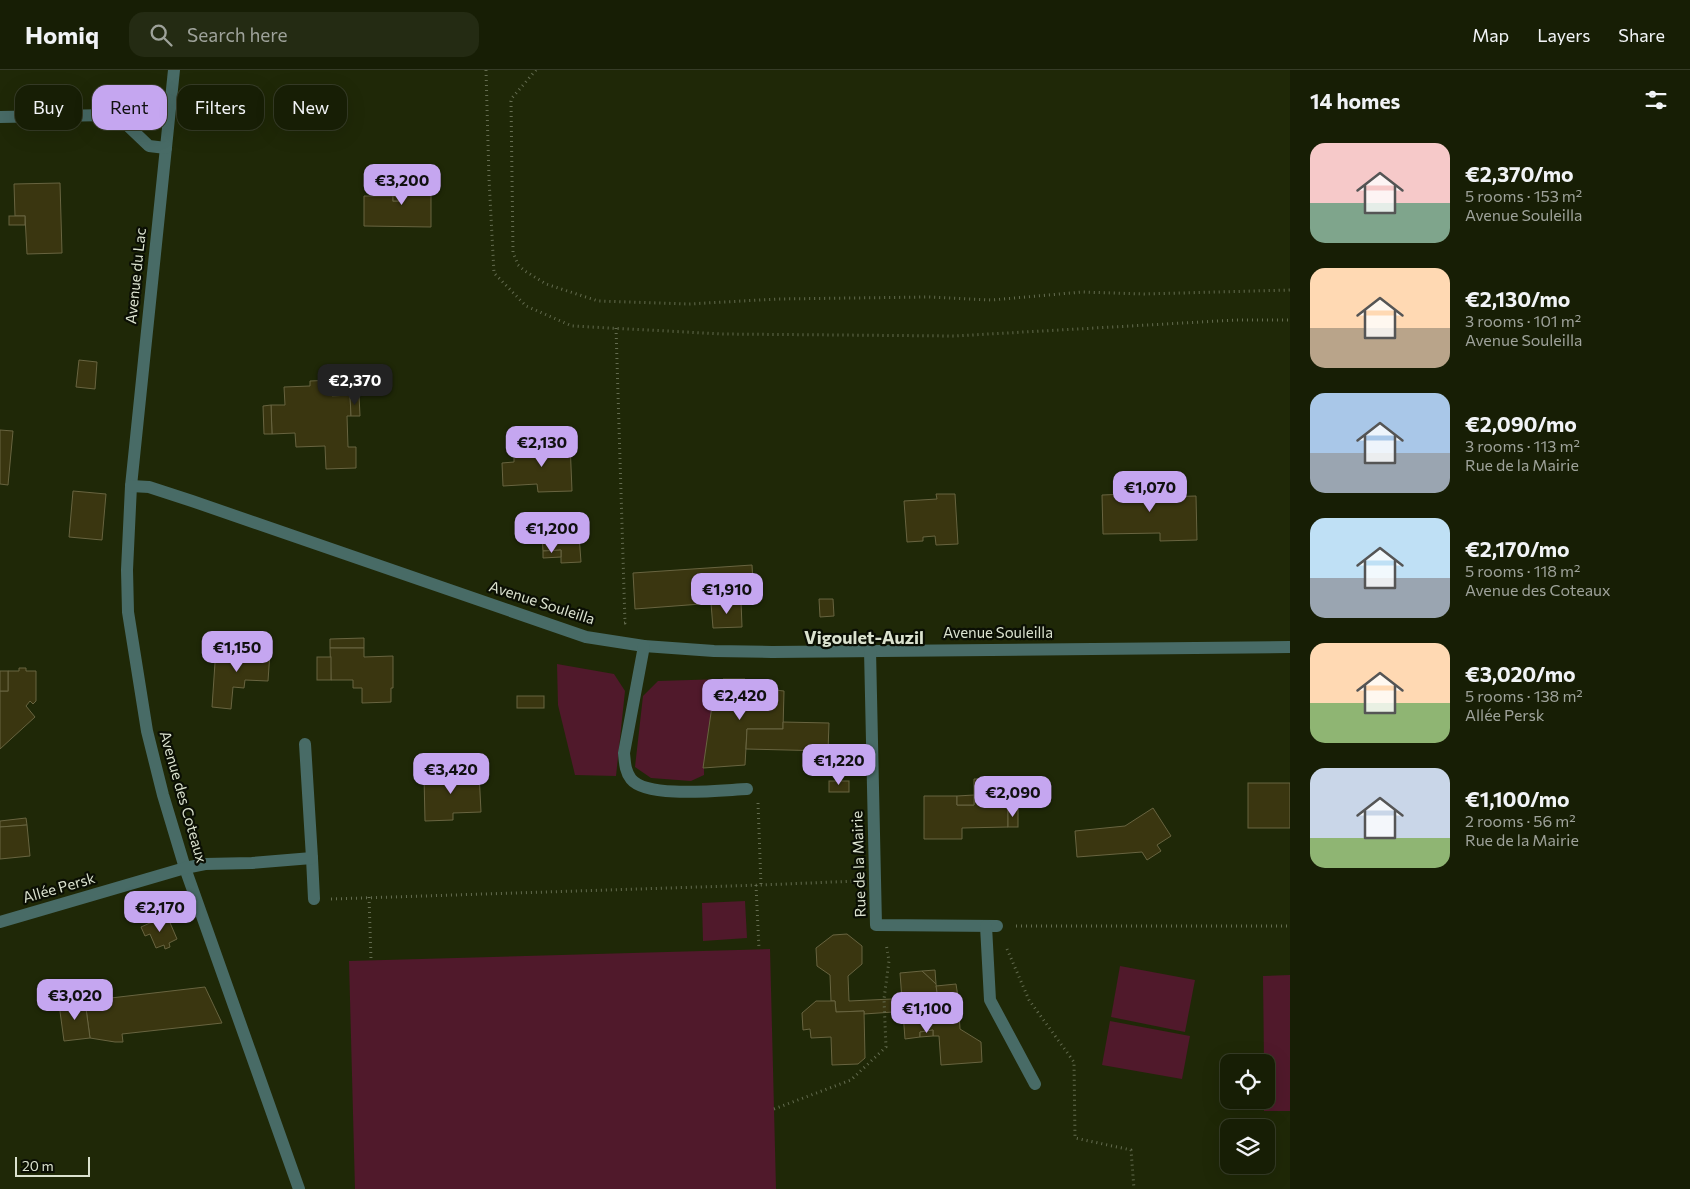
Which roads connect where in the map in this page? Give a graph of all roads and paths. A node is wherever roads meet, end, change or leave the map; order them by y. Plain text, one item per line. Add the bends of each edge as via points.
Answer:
1 (174, 70) edge
2 (486, 70) edge
3 (536, 70) edge
4 (167, 101) edge
5 (171, 101) junction
6 (92, 115) edge
7 (0, 118) edge
8 (132, 130) edge
9 (166, 148) junction
10 (1290, 290) edge
11 (1290, 320) edge
12 (616, 328) junction
13 (131, 486) junction
14 (617, 622) dead end
15 (644, 646) junction
16 (1290, 647) edge
17 (870, 650) junction
18 (305, 744) dead end
19 (747, 789) dead end
20 (758, 803) dead end
21 (312, 858) junction
22 (185, 868) junction
23 (875, 880) junction
24 (756, 885) junction
25 (761, 885) junction
26 (368, 898) junction
27 (314, 899) joint
28 (0, 922) edge
29 (884, 925) junction
30 (992, 926) junction
31 (1290, 926) edge
32 (760, 949) dead end
33 (371, 960) dead end
34 (1035, 1084) dead end
35 (774, 1109) dead end
36 (299, 1189) edge
37 (1134, 1189) edge

1 - 5 street, Avenue du Lac
2 - 12 path via 494,273 526,306 572,326
3 - 10 path via 511,101 513,252 518,265 546,284 598,301 689,304 928,297 992,300 1082,292 1144,294
4 - 5 street
5 - 9 street, Avenue du Lac
6 - 7 street
8 - 9 street via 150,146
9 - 13 street, Avenue du Lac
11 - 12 path via 1236,320 954,336 723,334
12 - 14 path via 625,624
13 - 15 street, Avenue Souleilla via 149,487 192,501 586,637
13 - 22 street, Avenue des Coteaux via 128,612 147,731
15 - 17 street, Avenue Souleilla via 714,651
15 - 19 street via 624,753 626,770 632,780 643,787 667,792
16 - 17 street, Avenue Souleilla
17 - 23 street, Rue de la Mairie
18 - 21 street
20 - 25 path
21 - 22 street, Allée Persk
21 - 27 street
22 - 28 street, Allée Persk
22 - 36 street, Avenue des Coteaux
23 - 25 path
23 - 29 street, Rue de la Mairie via 876,925
24 - 25 path
24 - 26 path
24 - 32 path
26 - 27 path
26 - 33 path
29 - 30 street, Rue de la Mairie
29 - 35 path via 889,961 884,999 886,1047 851,1080
30 - 31 path
30 - 34 street via 990,1000
30 - 37 path via 1029,1000 1074,1062 1075,1138 1131,1150

